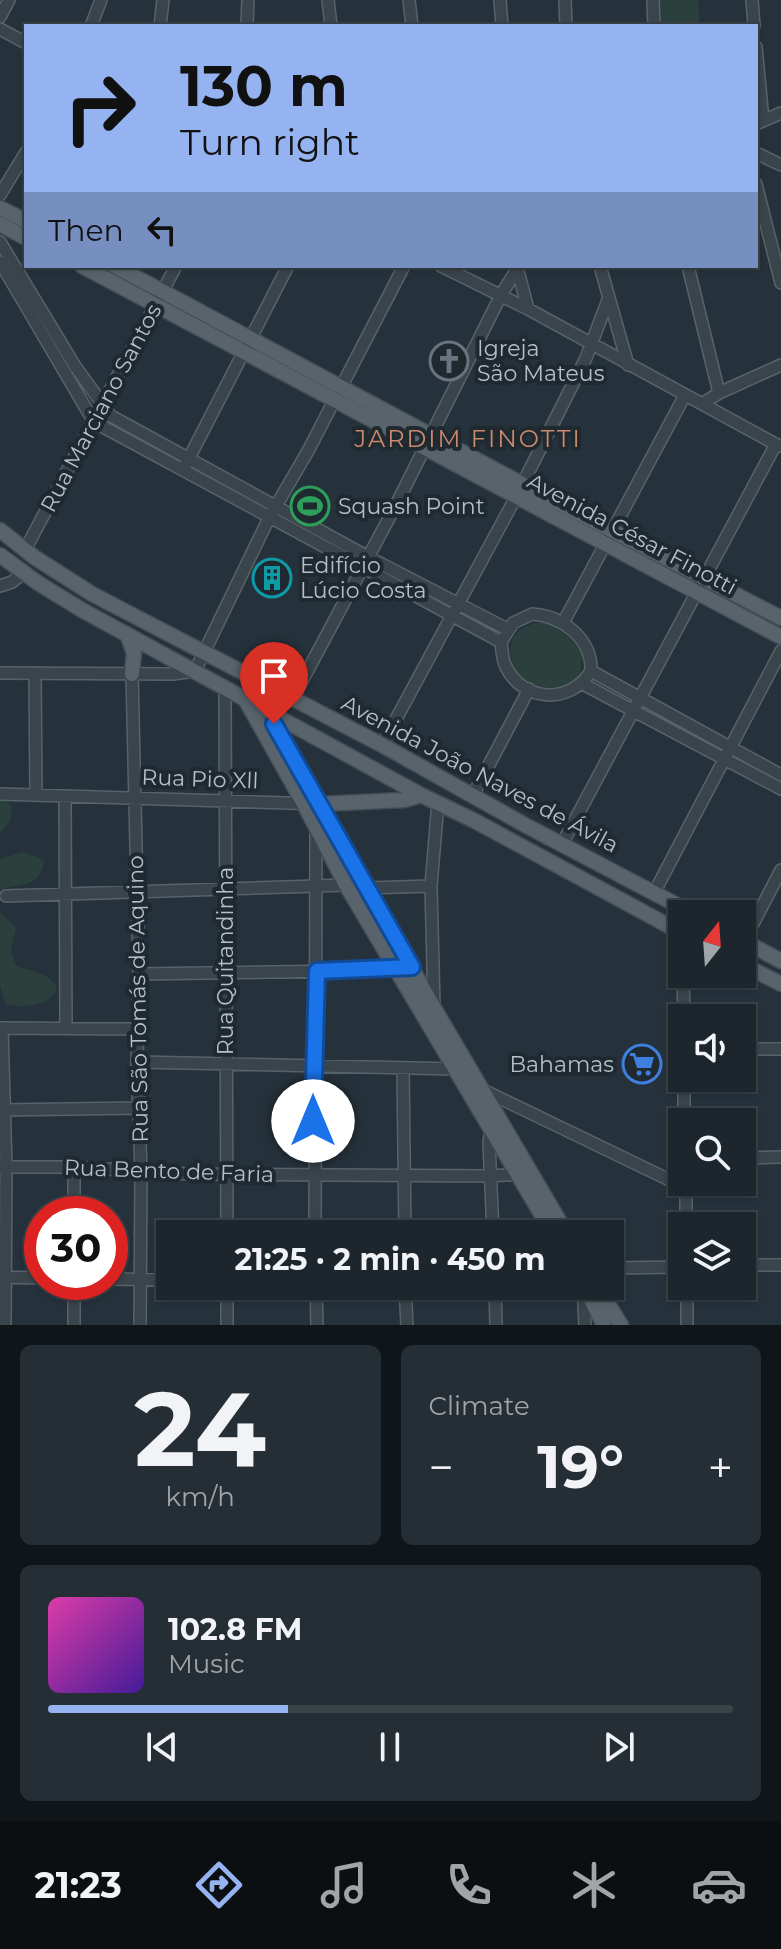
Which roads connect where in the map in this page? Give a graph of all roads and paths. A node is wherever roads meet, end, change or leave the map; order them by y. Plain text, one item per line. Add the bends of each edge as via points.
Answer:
1 (9, 0) edge
2 (101, 0) edge
3 (163, 0) edge
4 (248, 0) edge
5 (328, 0) edge
6 (409, 0) edge
7 (500, 0) edge
8 (565, 0) edge
9 (653, 0) edge
10 (752, 0) edge
11 (0, 17) edge
12 (92, 24) edge
13 (160, 24) edge
14 (247, 24) edge
15 (331, 24) edge
16 (412, 24) edge
17 (502, 24) edge
18 (566, 24) edge
19 (654, 24) edge
20 (754, 24) edge
21 (0, 29) edge
22 (24, 42) edge
23 (758, 84) edge
24 (781, 113) edge
25 (760, 122) edge
26 (758, 154) edge
27 (24, 155) edge
28 (781, 165) edge
29 (758, 192) edge
30 (0, 195) edge
31 (0, 208) edge
32 (24, 220) edge
33 (0, 224) edge
34 (24, 237) edge
35 (0, 242) edge
36 (0, 262) edge
37 (87, 268) edge
38 (118, 268) edge
39 (175, 268) edge
40 (287, 268) edge
41 (403, 268) edge
42 (445, 268) edge
43 (516, 268) edge
44 (517, 268) edge
45 (600, 268) edge
46 (688, 268) edge
47 (781, 283) edge
48 (501, 295) junction
49 (159, 298) junction
50 (608, 300) junction
51 (528, 309) junction
52 (590, 344) junction
53 (249, 346) junction
54 (628, 365) junction
55 (781, 365) edge
56 (341, 388) junction
57 (719, 393) junction
58 (685, 395) junction
59 (334, 402) junction
60 (702, 404) junction
61 (103, 405) junction
62 (94, 422) junction
63 (431, 434) junction
64 (778, 445) edge
65 (424, 448) junction
66 (189, 459) junction
67 (182, 470) junction
68 (519, 490) junction
69 (277, 507) junction
70 (269, 518) junction
71 (0, 530) edge
72 (614, 530) junction
73 (606, 544) junction
74 (25, 550) junction
75 (0, 555) edge
76 (365, 562) junction
77 (24, 572) junction
78 (704, 580) junction
79 (0, 586) edge
80 (696, 593) junction
81 (455, 609) junction
82 (781, 618) edge
83 (563, 623) junction
84 (507, 629) junction
85 (127, 634) junction
86 (781, 637) edge
87 (501, 642) junction
88 (203, 651) junction
89 (781, 651) edge
90 (195, 671) junction
91 (591, 671) junction
92 (0, 673) edge
93 (35, 673) junction
94 (132, 674) junction
95 (583, 684) junction
96 (225, 688) junction
97 (529, 689) junction
98 (293, 698) junction
99 (245, 699) junction
100 (636, 705) junction
101 (274, 714) junction
102 (382, 745) junction
103 (727, 753) junction
104 (429, 773) junction
105 (781, 775) edge
106 (781, 789) edge
107 (0, 794) edge
108 (36, 795) junction
109 (421, 795) junction
110 (473, 795) junction
111 (65, 796) junction
112 (134, 798) junction
113 (438, 802) junction
114 (224, 803) junction
115 (304, 804) junction
116 (320, 804) junction
117 (316, 830) junction
118 (562, 844) junction
119 (781, 870) edge
120 (346, 885) junction
121 (315, 886) junction
122 (431, 886) junction
123 (225, 888) junction
124 (367, 888) junction
125 (136, 891) junction
126 (654, 893) junction
127 (6, 896) dead end
128 (64, 896) junction
129 (668, 900) edge
130 (756, 917) edge
131 (668, 926) edge
132 (756, 948) edge
133 (781, 961) edge
134 (395, 967) junction
135 (412, 967) junction
136 (317, 971) junction
137 (756, 971) edge
138 (225, 973) junction
139 (139, 974) junction
140 (781, 984) edge
141 (434, 1008) junction
142 (1, 1028) edge
143 (66, 1028) junction
144 (137, 1029) junction
145 (756, 1049) edge
146 (781, 1049) edge
147 (137, 1062) junction
148 (225, 1066) junction
149 (313, 1067) junction
150 (403, 1068) junction
151 (457, 1069) junction
152 (482, 1090) junction
153 (139, 1108) junction
154 (2, 1110) edge
155 (497, 1127) junction
156 (781, 1157) edge
157 (756, 1158) edge
158 (3, 1167) edge
159 (74, 1167) junction
160 (141, 1172) junction
161 (523, 1173) junction
162 (226, 1174) junction
163 (313, 1175) junction
164 (403, 1175) junction
165 (490, 1176) junction
166 (668, 1177) edge
167 (74, 1196) edge
168 (227, 1220) edge
169 (315, 1220) edge
170 (405, 1220) edge
171 (492, 1220) edge
172 (546, 1220) edge
173 (557, 1220) edge
174 (756, 1265) edge
175 (781, 1265) edge
176 (668, 1267) edge
177 (624, 1268) edge
178 (3, 1277) edge
179 (24, 1278) edge
180 (128, 1279) edge
181 (142, 1279) junction
182 (156, 1280) edge
183 (74, 1300) edge
184 (227, 1300) edge
185 (316, 1300) edge
186 (406, 1300) edge
187 (495, 1300) edge
188 (584, 1300) edge
189 (591, 1300) edge
190 (606, 1300) edge
191 (687, 1300) edge
192 (5, 1325) edge
193 (74, 1325) edge
194 (140, 1325) edge
195 (227, 1325) edge
196 (317, 1325) edge
197 (407, 1325) edge
198 (496, 1325) edge
199 (585, 1325) edge
200 (604, 1325) edge
201 (621, 1325) edge
202 (687, 1325) edge

1 - 11 street
2 - 12 street
3 - 13 street
4 - 14 street
5 - 15 street
6 - 16 street
7 - 17 street
8 - 18 street
9 - 19 street
10 - 20 street
21 - 22 street
23 - 25 street
24 - 25 street
26 - 28 street
27 - 30 street
29 - 47 street
31 - 32 main road
33 - 34 main road
35 - 61 street
36 - 62 street
37 - 49 main road, Avenida César Finotti
38 - 49 main road, Avenida César Finotti
39 - 49 street, Rua Marciano Santos
40 - 53 street
41 - 56 street
42 - 48 street
43 - 48 street
44 - 51 street
45 - 50 street
46 - 57 street
48 - 51 street
48 - 63 street
49 - 53 main road, Avenida César Finotti
49 - 61 street, Rua Marciano Santos
50 - 52 street
50 - 54 street
51 - 52 street
52 - 54 street
52 - 68 street
53 - 56 main road, Avenida César Finotti
53 - 59 main road, Avenida César Finotti
53 - 66 street
54 - 58 street
55 - 57 street
56 - 59 street
56 - 63 main road, Avenida César Finotti
57 - 60 street
58 - 60 street
58 - 72 street
59 - 65 main road, Avenida César Finotti
59 - 69 street
60 - 64 street
61 - 62 street, Rua Marciano Santos
61 - 66 street via 122,424
62 - 67 street
62 - 74 street, Rua Marciano Santos
63 - 65 street
63 - 68 main road, Avenida César Finotti
64 - 78 street
65 - 68 main road, Avenida César Finotti
65 - 76 street
66 - 67 street
66 - 69 street
67 - 70 street
68 - 72 main road, Avenida César Finotti
68 - 73 main road, Avenida César Finotti
68 - 81 street
69 - 70 street
69 - 76 street
70 - 76 street
70 - 88 street
71 - 74 main road, Avenida João Naves de Ávila
72 - 73 street
72 - 78 main road, Avenida César Finotti
73 - 80 main road, Avenida César Finotti
73 - 83 street
74 - 88 main road, Avenida João Naves de Ávila via 92,594
75 - 77 main road, Avenida João Naves de Ávila
76 - 81 street
76 - 98 street
77 - 79 street
77 - 85 main road, Avenida João Naves de Ávila
78 - 80 street
78 - 82 main road, Avenida César Finotti
80 - 86 main road, Avenida César Finotti
80 - 100 street
81 - 84 street
81 - 87 street
81 - 102 street
83 - 84 street via 532,614
83 - 91 street via 587,646
84 - 87 street
85 - 90 main road, Avenida João Naves de Ávila
85 - 94 main road via 134,653
87 - 97 street via 507,670
88 - 90 street
88 - 98 main road, Avenida João Naves de Ávila
89 - 103 street
90 - 94 street
90 - 96 main road, Avenida João Naves de Ávila
91 - 95 street
91 - 100 street
92 - 93 street
93 - 94 street
93 - 108 street
94 - 112 street, Rua São Tomás de Aquino
95 - 97 street via 560,695
95 - 100 street
96 - 99 main road, Avenida João Naves de Ávila
96 - 114 street, Rua Quitandinha
97 - 110 street
98 - 102 main road, Avenida João Naves de Ávila
99 - 101 main road, Avenida João Naves de Ávila
99 - 115 main road
100 - 103 street
100 - 118 street
101 - 109 main road, Avenida João Naves de Ávila
101 - 116 street via 274,724
102 - 104 main road, Avenida João Naves de Ávila
103 - 105 street
103 - 106 street
103 - 126 street
104 - 109 main road
104 - 110 main road, Avenida João Naves de Ávila
107 - 108 street, Rua Pio Xll
108 - 111 street, Rua Pio Xll
109 - 113 main road, Avenida João Naves de Ávila
109 - 116 main road, Rua Pio Xll
110 - 118 main road, Avenida João Naves de Ávila
111 - 112 street, Rua Pio Xll
111 - 128 street
112 - 114 street, Rua Pio Xll
112 - 125 street, Rua São Tomás de Aquino
113 - 122 street
113 - 131 main road, Avenida João Naves de Ávila
114 - 115 street, Rua Pio Xll
114 - 123 street, Rua Quitandinha
115 - 116 street, Rua Pio Xll
115 - 117 main road
116 - 124 main road
117 - 120 main road
117 - 121 street
118 - 126 main road, Avenida João Naves de Ávila
119 - 130 street
120 - 121 street
120 - 134 main road
121 - 123 street
121 - 136 street
122 - 124 street
122 - 141 street
123 - 125 street
123 - 138 street, Rua Quitandinha
124 - 135 main road
125 - 128 street
125 - 139 street, Rua São Tomás de Aquino
126 - 129 main road, Avenida João Naves de Ávila
127 - 128 street
128 - 143 street
132 - 133 main road
134 - 135 street
134 - 136 street
134 - 151 main road
135 - 141 main road
136 - 138 street
136 - 149 street
137 - 140 main road
138 - 139 street
138 - 148 street, Rua Quitandinha
139 - 144 street, Rua São Tomás de Aquino
141 - 152 main road
142 - 143 street
142 - 154 street
143 - 144 street
144 - 147 street, Rua São Tomás de Aquino
145 - 146 street
147 - 148 street
147 - 153 street, Rua São Tomás de Aquino
148 - 149 street
148 - 162 street, Rua Quitandinha
149 - 150 street
149 - 163 street
150 - 151 street
150 - 164 street
151 - 155 main road
152 - 155 main road
152 - 166 street
153 - 154 street
153 - 160 street, Rua São Tomás de Aquino
154 - 158 street
155 - 161 main road
155 - 165 street via 489,1142
156 - 157 street
158 - 159 street, Rua Bento de Faria
158 - 178 street
159 - 160 street, Rua Bento de Faria
159 - 167 street
160 - 162 street, Rua Bento de Faria
160 - 181 street, Rua São Tomás de Aquino
161 - 165 street, Rua Bento de Faria
161 - 172 main road
161 - 173 main road
162 - 163 street, Rua Bento de Faria
162 - 168 street, Rua Quitandinha
163 - 164 street, Rua Bento de Faria
163 - 169 street
164 - 165 street, Rua Bento de Faria
164 - 170 street
165 - 171 street
174 - 175 street
176 - 177 street
178 - 179 street
178 - 192 street
180 - 181 street
181 - 182 street
181 - 194 street, Rua São Tomás de Aquino
183 - 193 street
184 - 195 street
185 - 196 street
186 - 197 street
187 - 198 street
188 - 199 street
189 - 200 main road
190 - 201 main road
191 - 202 street

